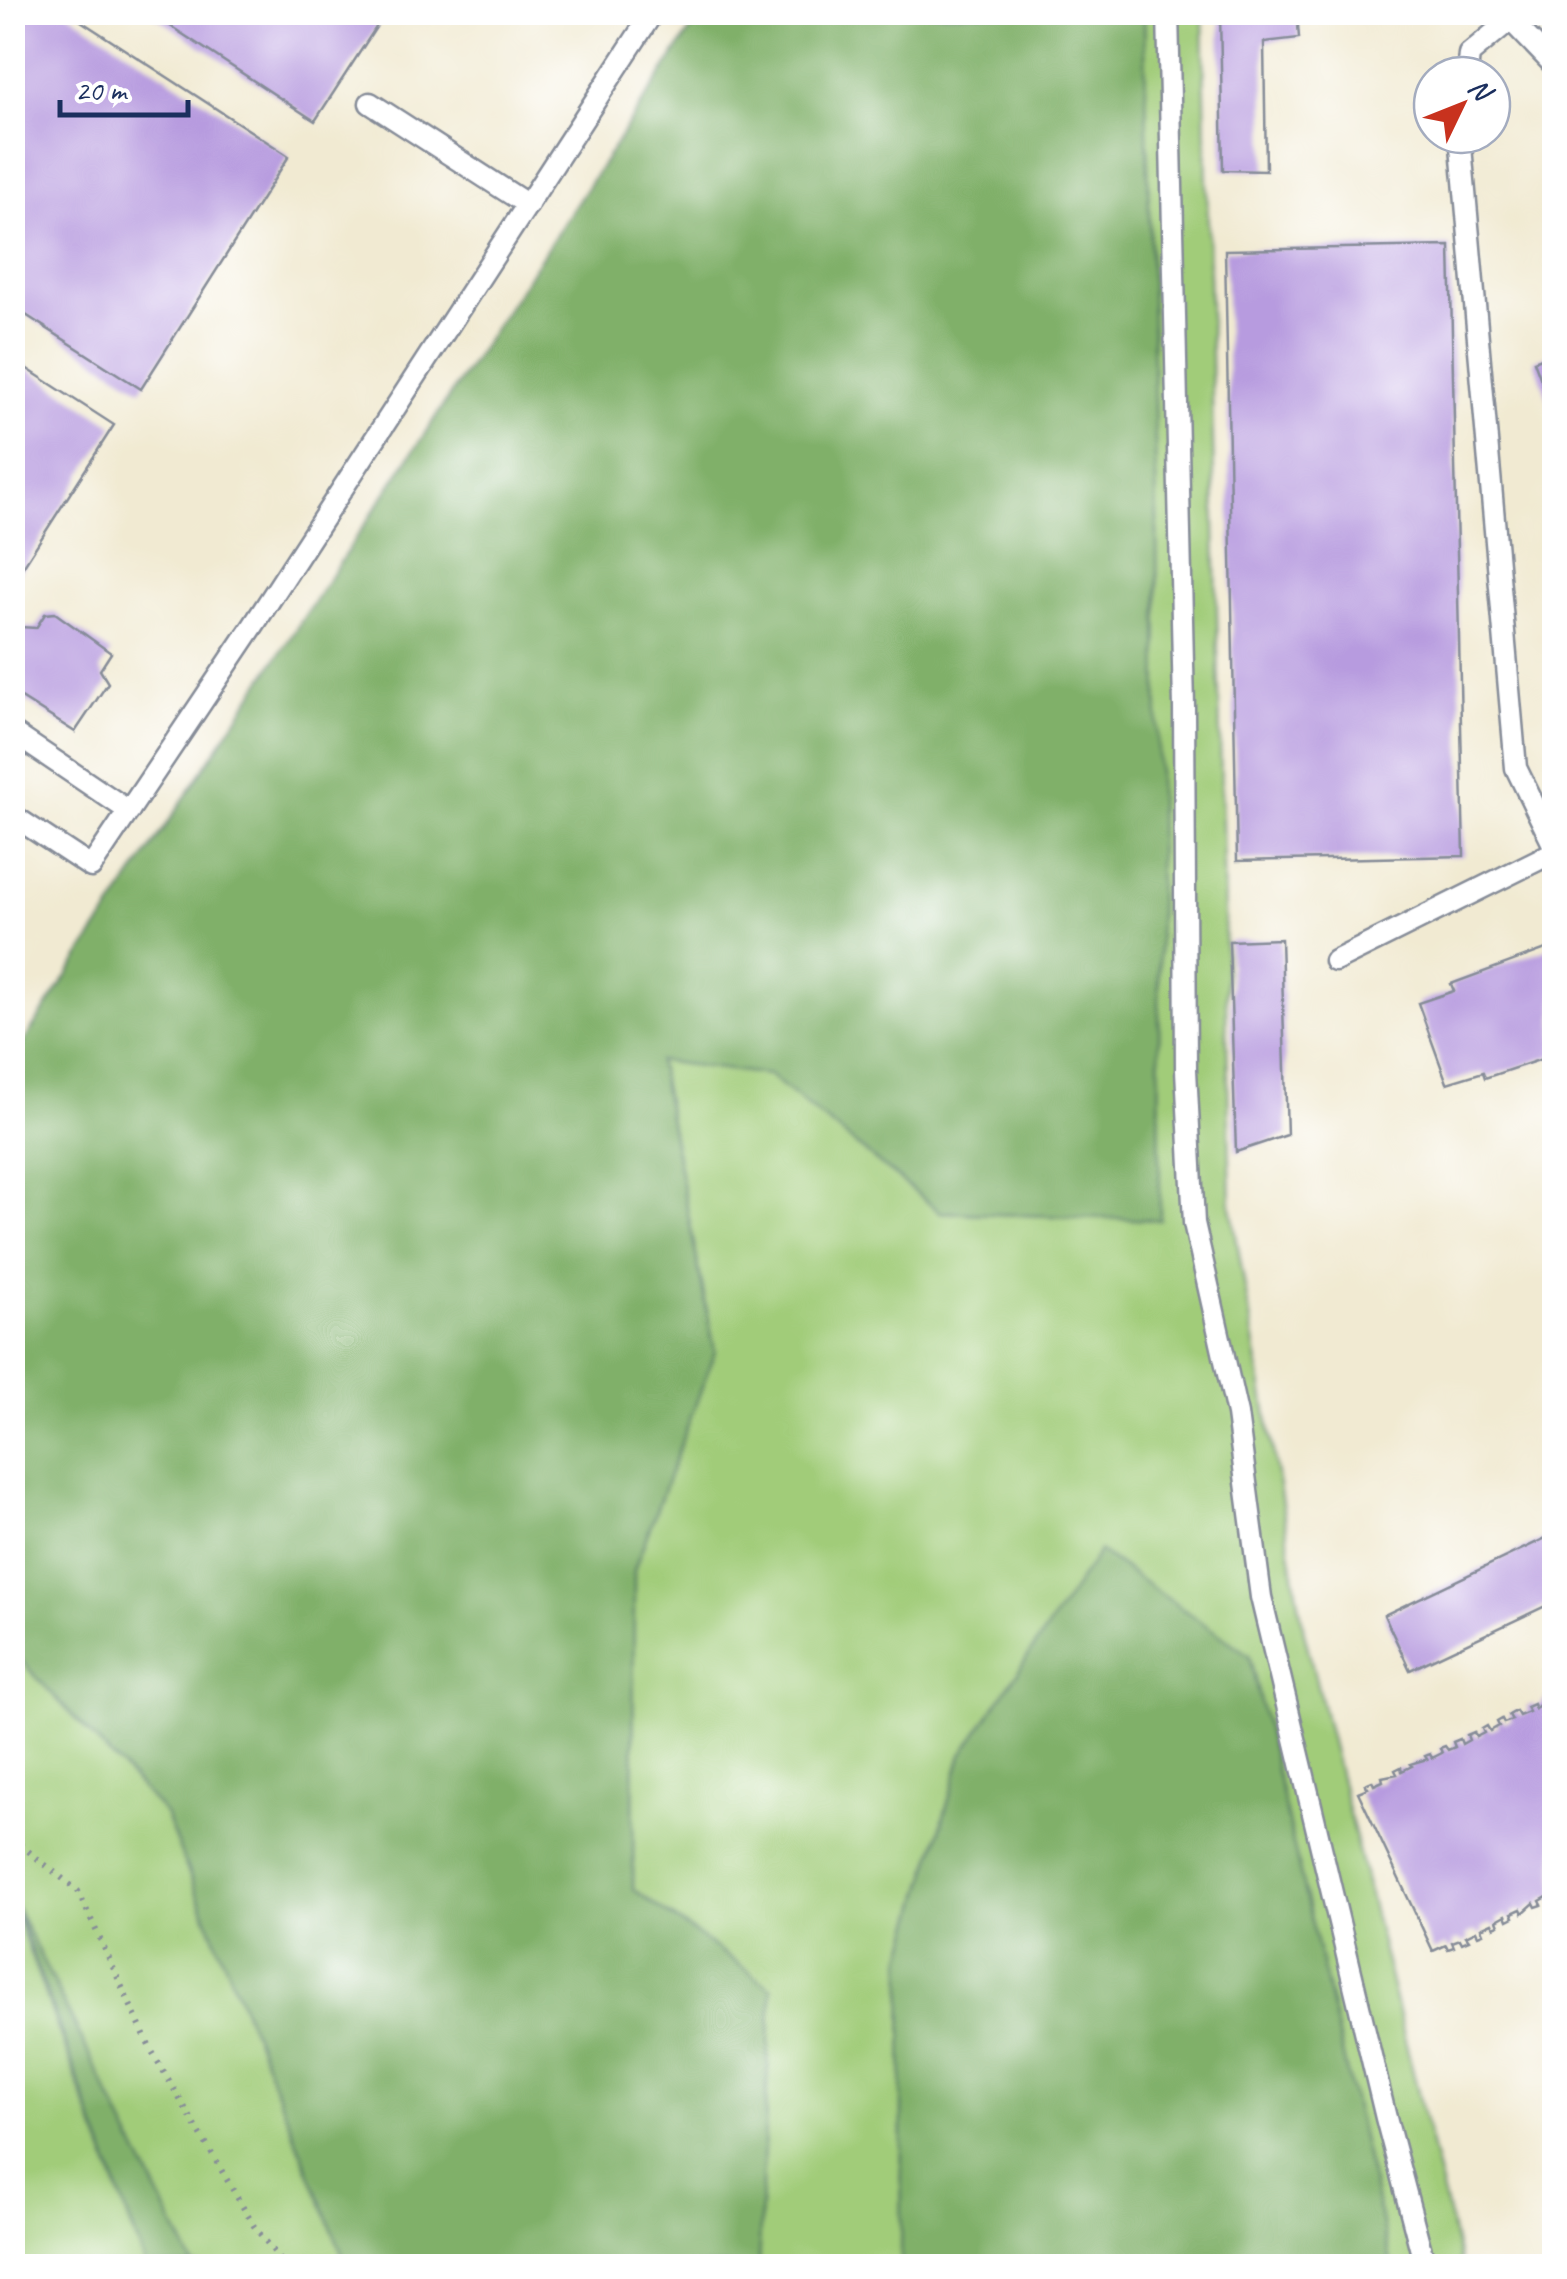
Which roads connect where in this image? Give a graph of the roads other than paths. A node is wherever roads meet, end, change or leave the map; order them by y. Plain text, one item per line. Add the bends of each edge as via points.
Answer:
1 (653, 12) edge
2 (1168, 12) edge
3 (1507, 16) edge
4 (1469, 55) edge
5 (1554, 66) edge
6 (370, 103) dead end
7 (1462, 155) edge
8 (528, 205) junction
9 (12, 732) edge
10 (129, 811) junction
11 (12, 815) edge
12 (1554, 849) edge
13 (1336, 961) dead end
14 (1425, 2266) edge

1 - 8 lane
2 - 14 lane via 1194,1223 1238,1414 1262,1596
3 - 4 lane
3 - 5 lane
6 - 8 lane
7 - 12 lane via 1516,768
8 - 10 lane
9 - 10 lane
10 - 11 lane via 91,867
12 - 13 lane

